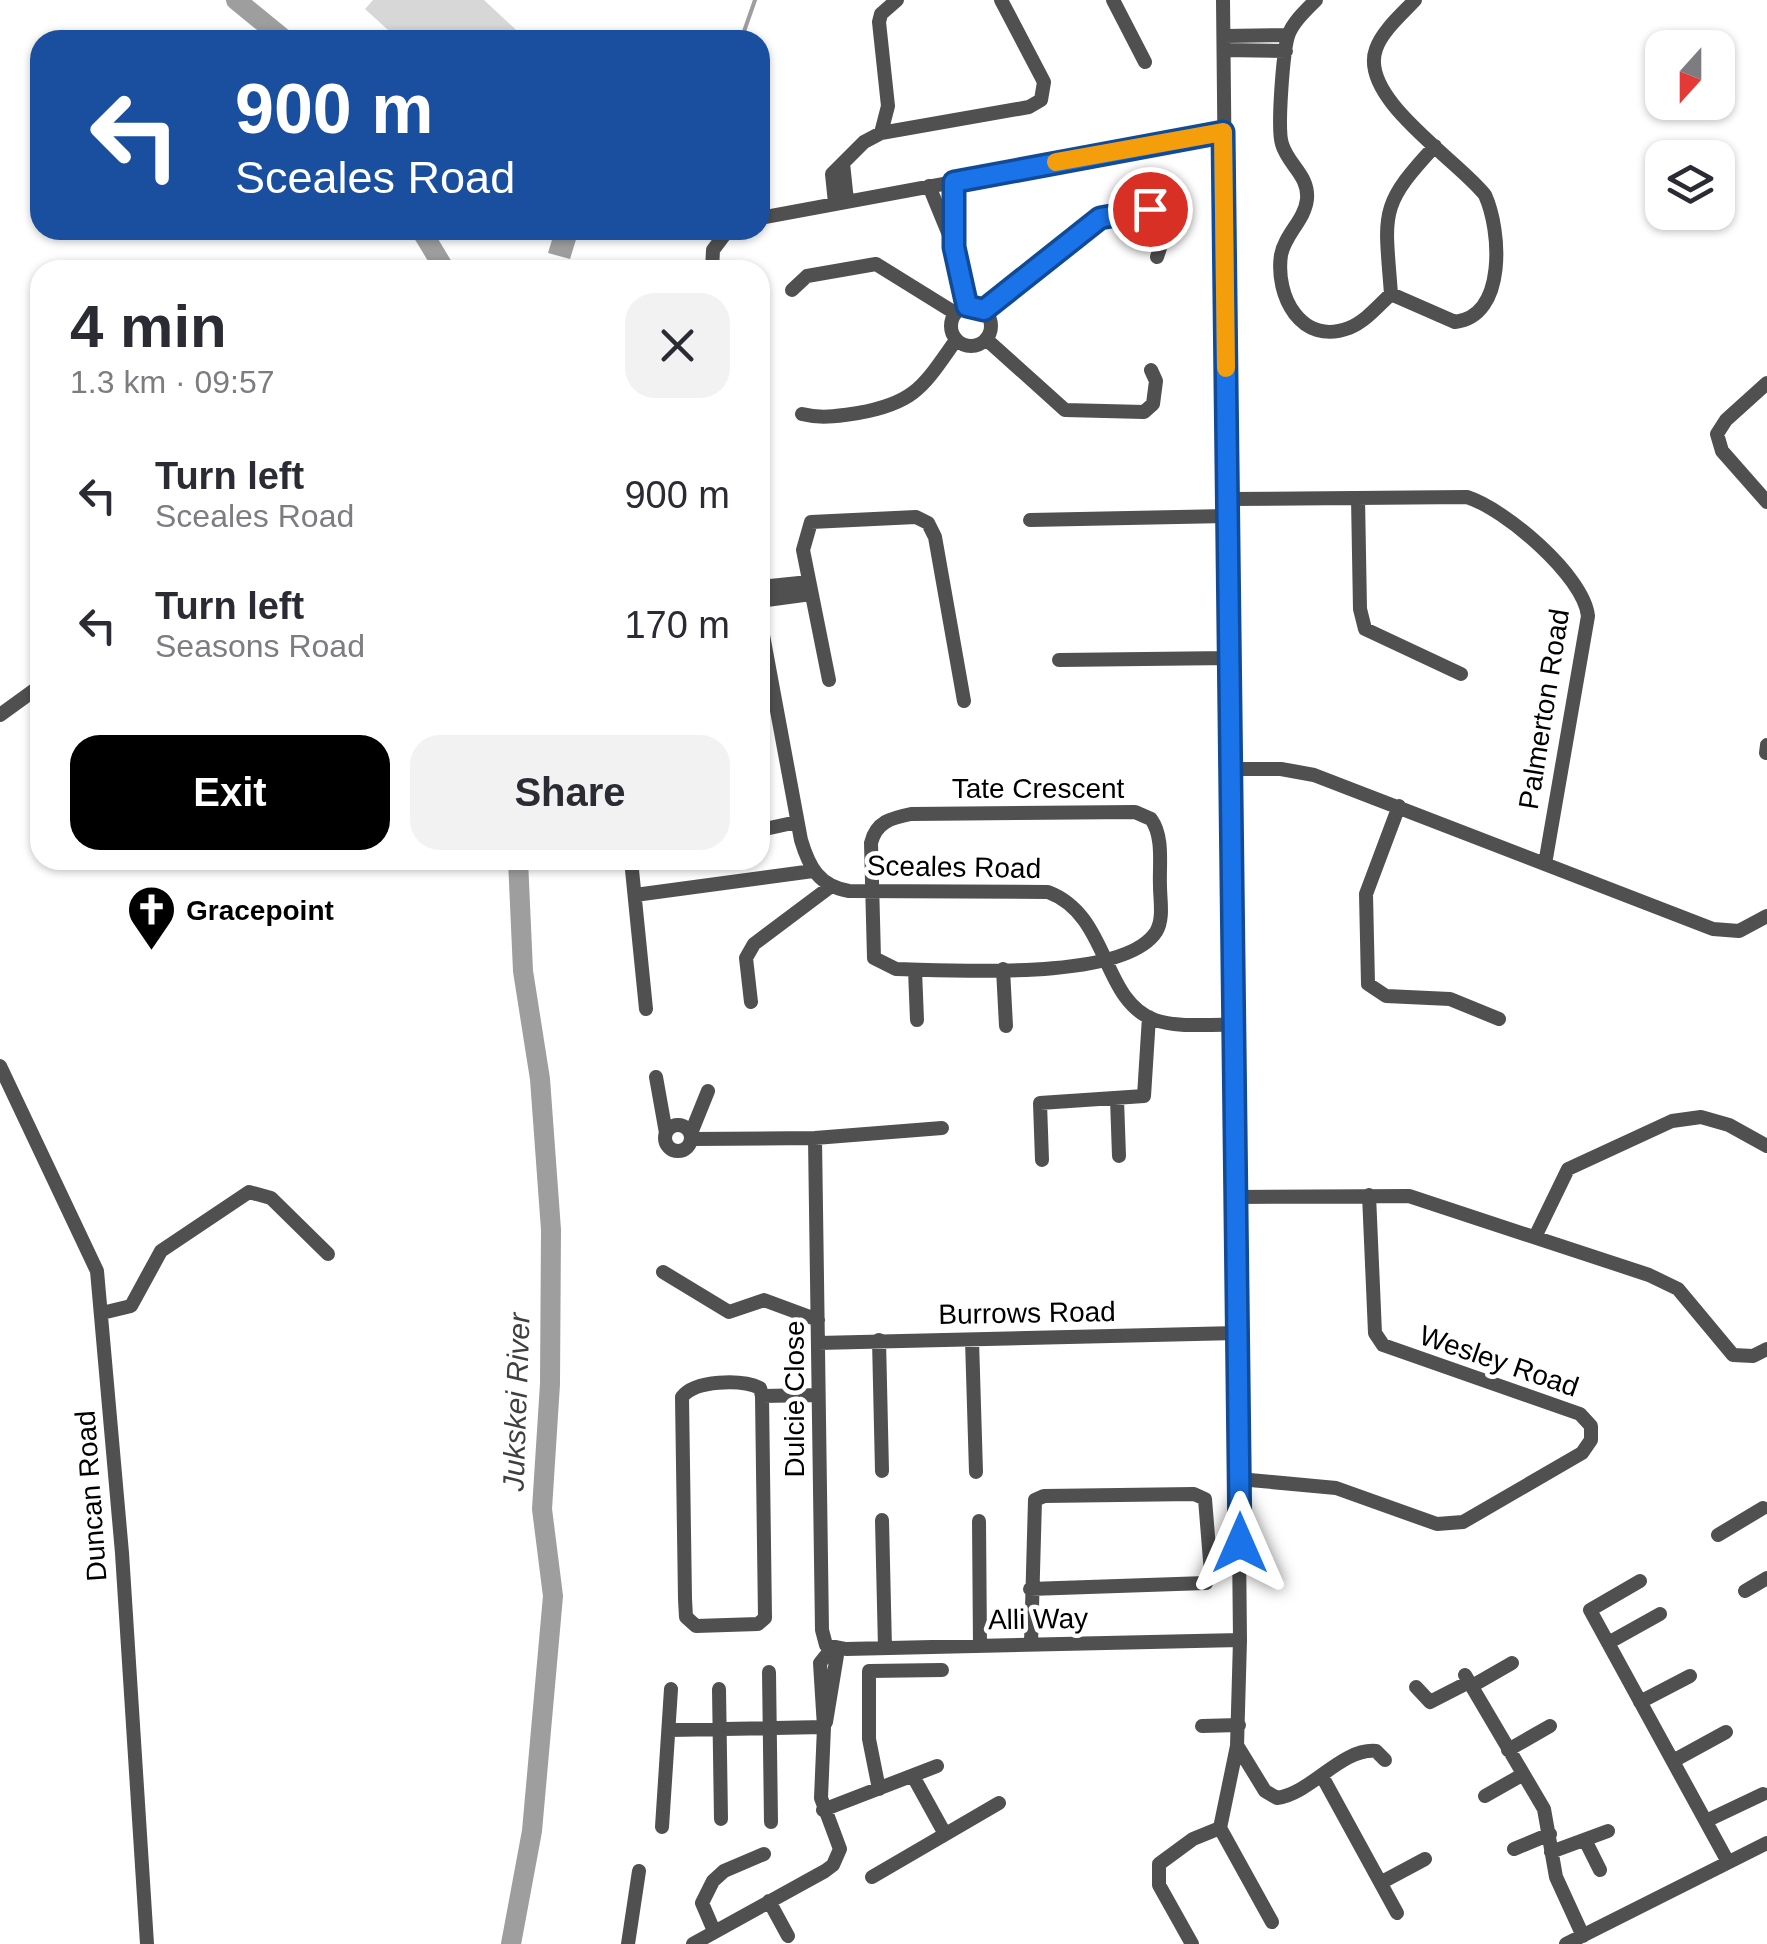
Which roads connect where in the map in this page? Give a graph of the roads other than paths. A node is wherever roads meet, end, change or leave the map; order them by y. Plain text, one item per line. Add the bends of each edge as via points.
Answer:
1 (897, 0) edge
2 (1001, 0) edge
3 (1113, 0) edge
4 (1224, 0) edge
5 (1316, 0) edge
6 (1415, 0) edge
7 (1288, 35) junction
8 (1224, 43) junction
9 (1286, 51) junction
10 (1144, 62) dead end
11 (888, 106) junction
12 (918, 126) junction
13 (1223, 132) junction
14 (881, 133) junction
15 (1435, 146) junction
16 (954, 182) junction
17 (929, 186) junction
18 (841, 202) junction
19 (770, 216) edge
20 (954, 247) junction
21 (1157, 257) dead end
22 (792, 290) dead end
23 (1391, 294) junction
24 (961, 309) junction
25 (984, 310) junction
26 (986, 339) junction
27 (956, 340) junction
28 (1151, 370) dead end
29 (1767, 383) edge
30 (802, 414) dead end
31 (1228, 498) junction
32 (1358, 498) junction
33 (1767, 502) edge
34 (1228, 516) junction
35 (1030, 520) dead end
36 (770, 587) edge
37 (810, 588) junction
38 (770, 598) edge
39 (1229, 658) junction
40 (1059, 660) dead end
41 (770, 674) edge
42 (1461, 674) dead end
43 (828, 680) dead end
44 (30, 693) edge
45 (964, 701) dead end
46 (0, 715) edge
47 (1767, 745) edge
48 (1766, 753) edge
49 (1231, 769) junction
50 (1399, 806) junction
51 (797, 822) junction
52 (770, 828) edge
53 (1546, 864) junction
54 (632, 870) edge
55 (813, 871) junction
56 (830, 886) junction
57 (871, 889) junction
58 (636, 894) junction
59 (1767, 916) edge
60 (1107, 958) junction
61 (915, 970) junction
62 (1003, 970) junction
63 (751, 1002) dead end
64 (646, 1009) dead end
65 (1149, 1018) junction
66 (1499, 1019) dead end
67 (917, 1020) dead end
68 (1233, 1025) junction
69 (1006, 1026) dead end
70 (0, 1066) edge
71 (656, 1077) dead end
72 (708, 1091) dead end
73 (1117, 1099) junction
74 (942, 1128) dead end
75 (691, 1136) junction
76 (815, 1138) junction
77 (1767, 1146) edge
78 (1120, 1156) dead end
79 (1042, 1160) dead end
80 (1369, 1195) junction
81 (1235, 1197) junction
82 (1535, 1237) junction
83 (328, 1254) dead end
84 (663, 1272) dead end
85 (102, 1314) junction
86 (818, 1320) junction
87 (1237, 1333) junction
88 (879, 1340) junction
89 (972, 1340) junction
90 (818, 1343) junction
91 (1767, 1349) edge
92 (762, 1396) junction
93 (818, 1396) junction
94 (882, 1471) dead end
95 (976, 1472) dead end
96 (1240, 1478) junction
97 (1763, 1508) edge
98 (882, 1520) dead end
99 (978, 1521) dead end
100 (1718, 1534) dead end
101 (1767, 1578) edge
102 (1640, 1581) dead end
103 (1030, 1589) junction
104 (1744, 1591) dead end
105 (1660, 1614) dead end
106 (1240, 1640) junction
107 (1608, 1643) junction
108 (1031, 1644) junction
109 (980, 1646) junction
110 (835, 1648) junction
111 (885, 1648) junction
112 (1512, 1663) dead end
113 (942, 1670) dead end
114 (769, 1672) dead end
115 (1690, 1676) dead end
116 (1469, 1681) junction
117 (1416, 1687) dead end
118 (671, 1689) dead end
119 (719, 1689) dead end
120 (1640, 1702) junction
121 (770, 1726) junction
122 (1202, 1726) dead end
123 (1239, 1726) junction
124 (1550, 1726) dead end
125 (824, 1727) junction
126 (719, 1728) junction
127 (670, 1730) junction
128 (1726, 1732) dead end
129 (1238, 1746) junction
130 (1508, 1750) junction
131 (1385, 1760) dead end
132 (1673, 1761) junction
133 (937, 1766) dead end
134 (1522, 1775) junction
135 (912, 1776) junction
136 (1323, 1778) junction
137 (878, 1789) junction
138 (1763, 1794) dead end
139 (1485, 1796) dead end
140 (998, 1803) dead end
141 (823, 1810) junction
142 (721, 1819) dead end
143 (1706, 1821) junction
144 (771, 1822) dead end
145 (662, 1827) dead end
146 (1220, 1828) junction
147 (1608, 1831) dead end
148 (946, 1834) junction
149 (1550, 1834) junction
150 (1586, 1840) junction
151 (1767, 1844) edge
152 (1514, 1849) dead end
153 (1551, 1852) junction
154 (764, 1854) dead end
155 (1425, 1859) dead end
156 (1728, 1862) junction
157 (1600, 1870) dead end
158 (639, 1871) dead end
159 (872, 1877) dead end
160 (1382, 1882) junction
161 (769, 1901) junction
162 (1397, 1913) dead end
163 (1272, 1922) dead end
164 (714, 1932) junction
165 (788, 1936) dead end
166 (1583, 1936) junction
167 (147, 1944) edge
168 (628, 1944) edge
169 (693, 1944) edge
170 (1192, 1944) edge
171 (1566, 1944) edge

1 - 11 street via 881,14 878,30
2 - 12 street via 1044,82 1041,100
3 - 10 street
4 - 8 street
5 - 7 street
6 - 15 street via 1377,46 1374,75 1388,99
7 - 8 street
7 - 9 street
8 - 9 street
8 - 13 street
9 - 23 street via 1280,132 1302,174 1307,202 1282,251 1286,306 1301,322 1333,332 1358,324
11 - 12 street
11 - 14 street
12 - 14 street
13 - 16 street
13 - 31 street
14 - 18 street via 831,177
15 - 23 street via 1389,204
15 - 23 street via 1490,206 1490,296 1477,314 1455,322
16 - 17 street
16 - 20 street
17 - 18 street
17 - 20 street
18 - 19 street
20 - 24 street
21 - 25 street via 1166,233 1162,214 1146,208 1106,216
22 - 24 street via 807,276 876,264
24 - 25 street
24 - 27 street via 952,331
25 - 26 street via 991,327
26 - 27 street via 972,346
26 - 28 street via 1065,410 1144,412 1153,404
27 - 30 street via 901,404 829,418
29 - 33 street via 1717,434 1722,450
31 - 32 street, Palmerton Road
31 - 34 street
32 - 42 street via 1366,630
32 - 53 street, Palmerton Road via 1480,501 1581,590 1588,616
34 - 35 street
34 - 39 street
36 - 37 street
37 - 38 street
37 - 43 street
37 - 45 street via 803,542 810,522 906,517 928,524
39 - 40 street
39 - 49 street
41 - 51 street
44 - 46 street
47 - 48 street
49 - 50 street via 1300,771
49 - 68 street
50 - 53 street
50 - 66 street via 1366,894 1368,984 1386,996 1450,999
51 - 52 street
51 - 55 street
53 - 59 street via 1713,929 1738,931
54 - 58 street
55 - 56 street, Sceales Road
55 - 58 street
56 - 57 street, Sceales Road
56 - 63 street via 749,952
57 - 60 street, Sceales Road via 1048,892 1078,908
57 - 60 street, Tate Crescent via 874,833 896,817 1144,814 1158,832 1160,923 1148,940
57 - 61 street via 874,958 890,968
58 - 64 street
60 - 62 street via 1084,968
60 - 65 street, Sceales Road via 1132,1004
61 - 62 street
61 - 67 street
62 - 69 street
65 - 68 street
65 - 73 street via 1146,1093
68 - 81 street
70 - 85 street, Duncan Road via 95,1262
71 - 75 street via 666,1144 676,1152 687,1149
72 - 75 street
73 - 78 street
73 - 79 street via 1040,1103
74 - 76 street
75 - 76 street
76 - 86 street, Dulcie Close
77 - 82 street via 1729,1124 1701,1117 1672,1121 1568,1169
80 - 81 street
80 - 82 street via 1410,1196
80 - 96 street, Wesley Road via 1374,1334 1383,1344 1580,1414 1591,1426 1591,1440 1582,1453 1451,1525 1336,1488
81 - 87 street
82 - 91 street via 1678,1289 1733,1356
83 - 85 street via 272,1198 249,1192 161,1250 131,1306
84 - 86 street via 729,1312 764,1300
85 - 167 street, Duncan Road
86 - 90 street, Dulcie Close
87 - 89 street, Burrows Road
87 - 96 street
88 - 89 street, Burrows Road
88 - 90 street, Burrows Road
88 - 94 street
89 - 95 street
90 - 93 street, Dulcie Close
92 - 92 street via 751,1384 692,1387 682,1397 686,1617 696,1626 758,1624 765,1618
92 - 93 street
93 - 110 street, Dulcie Close via 822,1630 824,1642
96 - 106 street
97 - 100 street
98 - 111 street
99 - 109 street
101 - 104 street
102 - 107 street via 1590,1610
103 - 103 street via 1038,1498 1204,1499 1206,1582
103 - 108 street
105 - 107 street
106 - 108 street, Alli Way
106 - 123 street
107 - 120 street
108 - 109 street, Alli Way
109 - 111 street, Alli Way
110 - 111 street, Alli Way
110 - 125 street
112 - 116 street
113 - 137 street via 869,1671 869,1739
114 - 121 street
115 - 120 street
116 - 117 street via 1430,1702
116 - 130 street
118 - 127 street
119 - 126 street
120 - 132 street
121 - 125 street
121 - 126 street
121 - 144 street
122 - 123 street
123 - 129 street
124 - 130 street
125 - 141 street
126 - 127 street
126 - 142 street
127 - 145 street
128 - 132 street
129 - 136 street via 1245,1765 1274,1798
129 - 146 street
130 - 134 street
131 - 136 street via 1363,1751
132 - 143 street
133 - 135 street
134 - 139 street
134 - 149 street via 1544,1808
135 - 137 street
135 - 148 street
136 - 160 street
137 - 141 street
138 - 143 street
140 - 148 street
141 - 161 street via 838,1857
143 - 156 street
146 - 163 street
146 - 170 street via 1159,1864 1158,1885
147 - 150 street
148 - 159 street
149 - 152 street
149 - 153 street
150 - 153 street
150 - 157 street
151 - 156 street
153 - 166 street
154 - 164 street via 712,1881 702,1903
155 - 160 street
156 - 166 street
158 - 168 street
160 - 162 street
161 - 164 street
161 - 165 street
164 - 169 street
166 - 171 street

